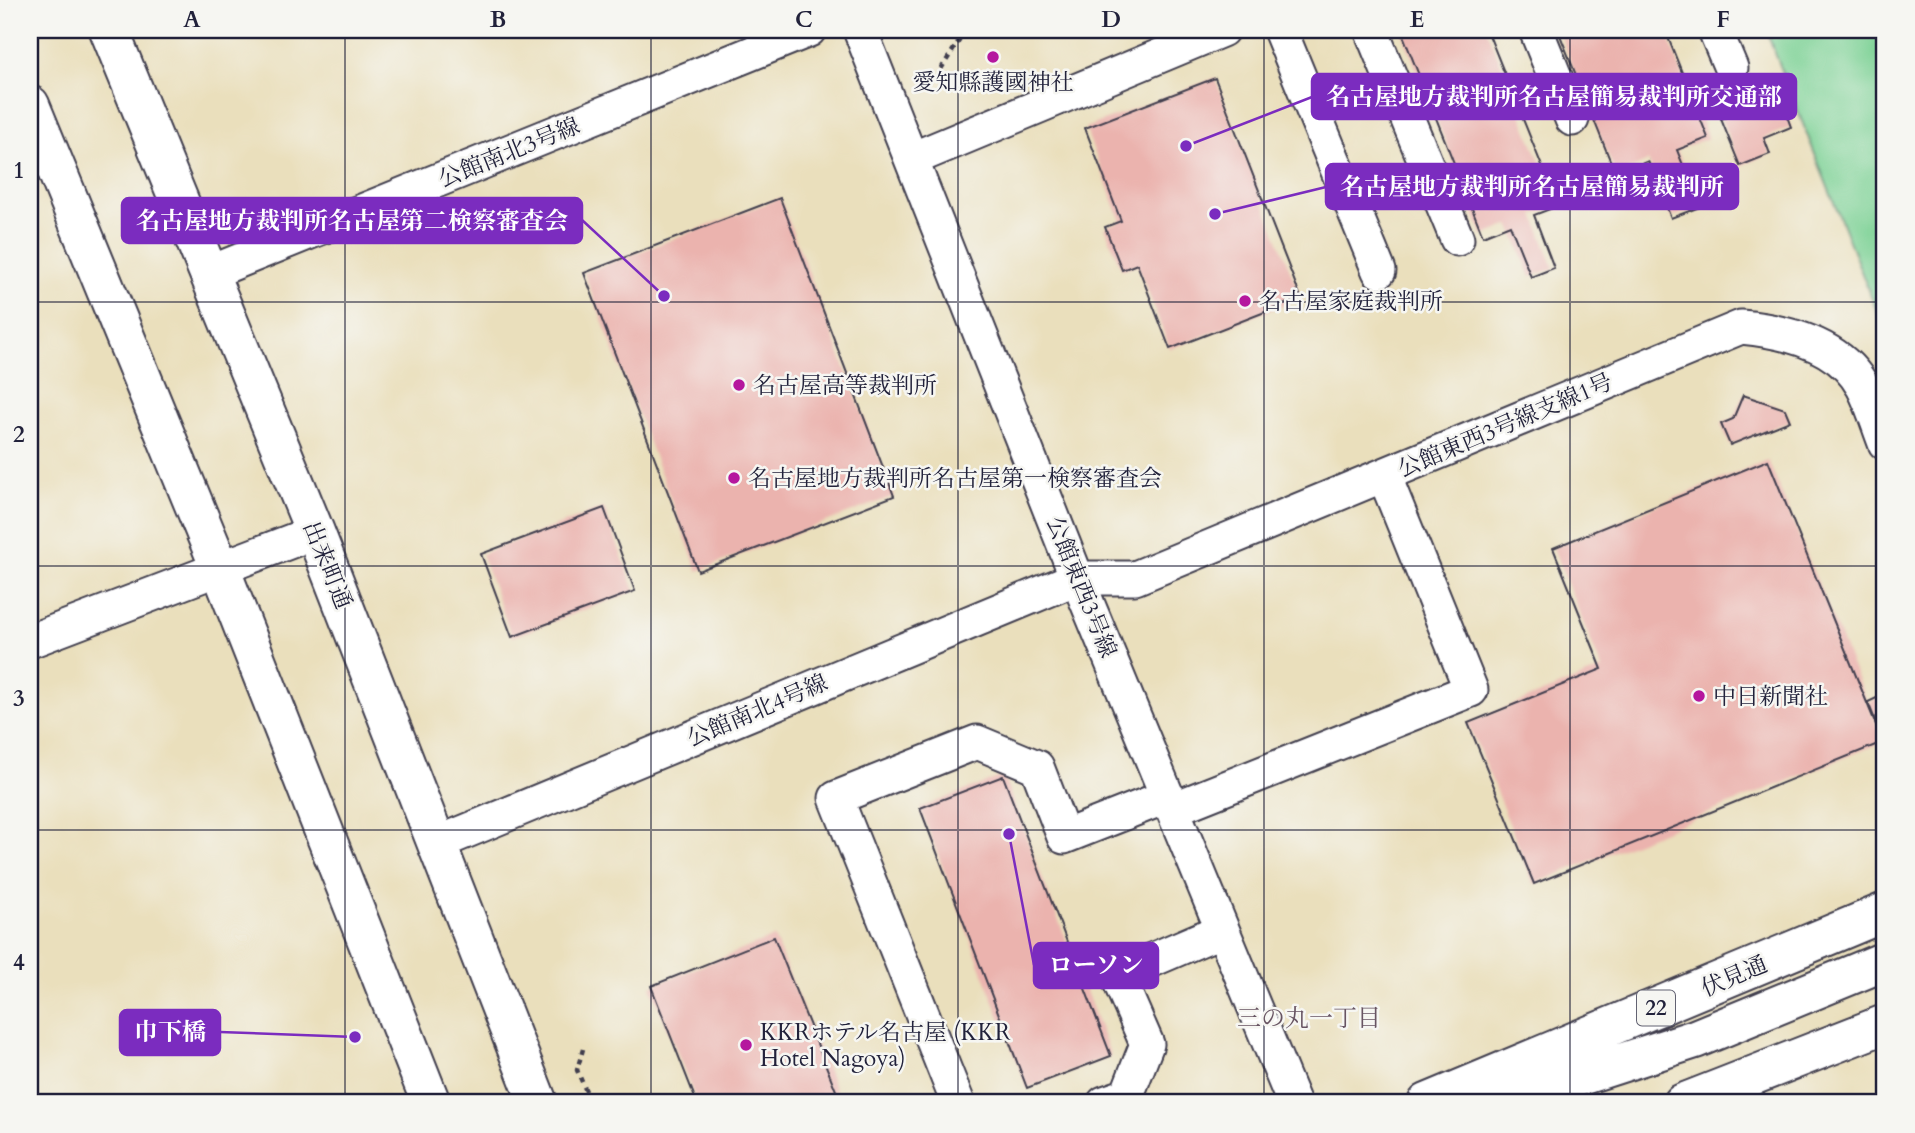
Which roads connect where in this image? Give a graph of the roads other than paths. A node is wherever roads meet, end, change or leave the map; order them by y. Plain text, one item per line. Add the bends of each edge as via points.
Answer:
1 (109, 30) edge
2 (809, 30) edge
3 (860, 30) edge
4 (1222, 30) edge
5 (1280, 30) edge
6 (1371, 30) edge
7 (1536, 30) edge
8 (1715, 30) edge
9 (1731, 68) dead end
10 (30, 105) edge
11 (1572, 119) dead end
12 (912, 159) junction
13 (1457, 239) dead end
14 (1378, 271) dead end
15 (209, 274) junction
16 (1885, 443) edge
17 (1384, 475) junction
18 (315, 533) junction
19 (220, 568) junction
20 (1077, 578) junction
21 (30, 640) edge
22 (1170, 802) junction
23 (438, 843) junction
24 (1885, 912) edge
25 (1222, 930) junction
26 (1885, 961) edge
27 (1885, 1024) edge
28 (431, 1103) edge
29 (538, 1103) edge
30 (958, 1103) edge
31 (1104, 1103) edge
32 (1294, 1103) edge
33 (1427, 1103) edge
34 (1497, 1103) edge
35 (1684, 1103) edge

1 - 15 main road, 出来町通
2 - 15 street, 公館南北3号線
3 - 12 street, 公館東西3号線
4 - 12 street
5 - 14 street
6 - 13 street
7 - 11 street
8 - 9 street
10 - 19 main road
12 - 20 street, 公館東西3号線
15 - 18 main road, 出来町通
16 - 17 street, 公館東西3号線支線1号 via 1863,385 1836,356 1776,330 1741,327
17 - 20 street, 公館東西3号線支線1号 via 1135,578
17 - 22 street via 1471,690
18 - 19 street
18 - 23 main road, 出来町通
19 - 21 street
19 - 28 main road
20 - 22 street, 公館東西3号線
20 - 23 street, 公館南北4号線
22 - 25 street, 公館東西3号線
22 - 30 street via 1064,837 1037,768 977,742 836,798
23 - 29 main road, 出来町通
24 - 33 main road, 伏見通 / 22
25 - 31 street via 1117,975 1147,1044 1127,1095
25 - 32 street, 公館東西3号線
26 - 34 main road via 1695,1039
27 - 35 main road

